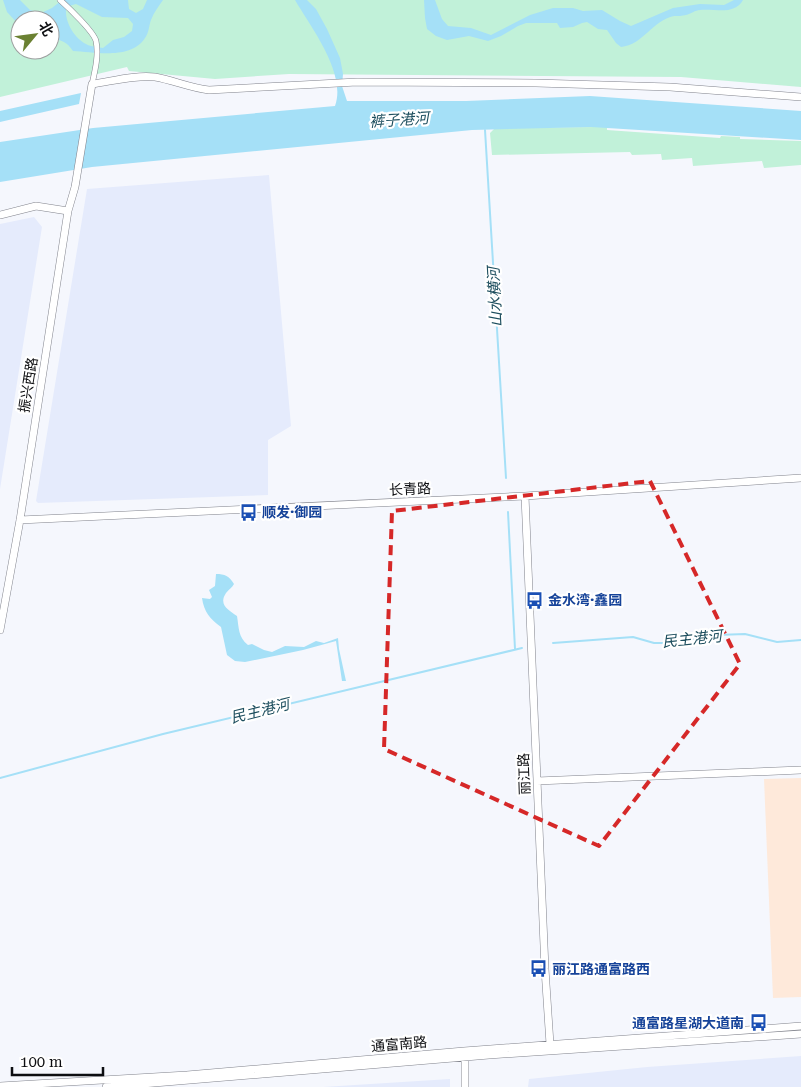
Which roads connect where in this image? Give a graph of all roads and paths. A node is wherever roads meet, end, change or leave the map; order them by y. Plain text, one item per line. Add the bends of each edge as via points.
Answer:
1 (60, 0) edge
2 (92, 84) junction
3 (801, 97) edge
4 (68, 211) junction
5 (0, 214) edge
6 (801, 478) edge
7 (525, 496) junction
8 (20, 520) junction
9 (0, 630) edge
10 (801, 770) edge
11 (537, 781) junction
12 (801, 1026) edge
13 (801, 1034) edge
14 (550, 1047) junction
15 (465, 1054) junction
16 (187, 1081) edge
17 (0, 1086) edge
18 (106, 1087) edge
19 (464, 1087) edge

1 - 2 street via 96,40
2 - 3 street via 133,77 153,77 209,90 335,82 536,83 670,87
2 - 4 street, 振兴西路
4 - 5 street via 36,206
4 - 8 street, 振兴西路
6 - 7 street, 长青路
7 - 8 street, 长青路
7 - 11 street, 丽江路
8 - 9 street, 振兴西路
10 - 11 street
11 - 14 street, 丽江路
12 - 14 street, 通富南路
13 - 14 street, 通富南路
14 - 15 street, 通富南路
15 - 16 street, 通富南路
15 - 19 street
16 - 17 street, 通富南路
16 - 18 street, 通富南路

